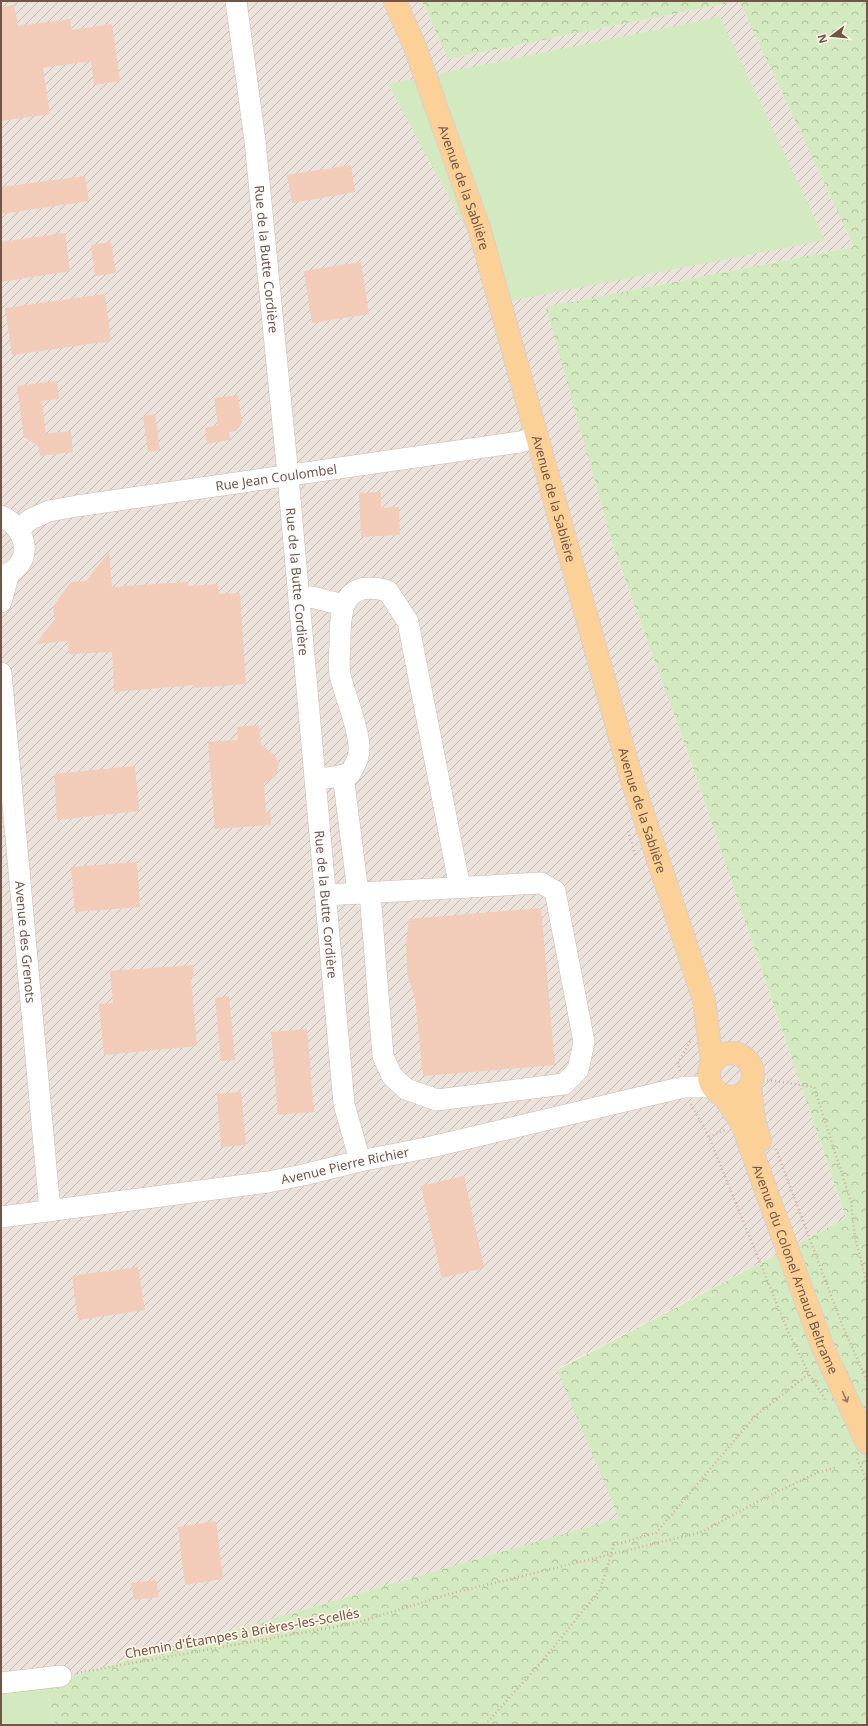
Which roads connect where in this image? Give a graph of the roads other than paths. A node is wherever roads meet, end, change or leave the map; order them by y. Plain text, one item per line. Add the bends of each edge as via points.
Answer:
1 (236, 1) edge
2 (395, 1) edge
3 (537, 437) junction
4 (288, 476) junction
5 (1, 515) edge
6 (19, 529) junction
7 (5, 575) edge
8 (299, 599) junction
9 (1, 602) edge
10 (344, 605) junction
11 (1, 673) edge
12 (343, 776) junction
13 (315, 778) junction
14 (460, 888) junction
15 (364, 893) junction
16 (325, 894) junction
17 (704, 1000) junction
18 (735, 1053) junction
19 (715, 1080) junction
20 (758, 1083) junction
21 (360, 1161) junction
22 (50, 1211) junction
23 (1, 1217) edge
24 (867, 1410) edge
25 (867, 1443) edge
26 (61, 1676) road end
27 (1, 1683) edge

1 - 4 street, Rue de la Butte Cordière via 255,141
2 - 3 main road, Avenue de la Sablière via 415,47 480,231
3 - 4 street, Rue Jean Coulombel via 520,442
3 - 17 main road, Avenue de la Sablière via 631,778
4 - 6 street, Rue Jean Coulombel via 50,511 31,519
4 - 8 street, Rue de la Butte Cordière
5 - 6 street via 12,520
6 - 7 street via 25,546 23,557 17,566
7 - 9 street
8 - 10 street via 312,597
8 - 13 street, Rue de la Butte Cordière
10 - 12 street via 340,616 340,673 359,744 358,759 350,774
10 - 14 street via 345,600 358,591 373,587 388,591 408,622
11 - 22 street, Avenue des Grenots
12 - 13 street
12 - 15 street
13 - 16 street, Rue de la Butte Cordière
14 - 15 street
14 - 15 street via 541,884 555,891 584,1042 578,1070 564,1084 437,1100 406,1089 392,1076 383,1056
15 - 16 street
16 - 21 street, Rue de la Butte Cordière via 344,1104
17 - 18 main road, Avenue de la Sablière
17 - 19 main road, Avenue de la Sablière
18 - 19 main road via 718,1056
18 - 20 main road, Avenue du Colonel Arnaud Beltrame via 747,1060 751,1066 752,1080
19 - 20 main road via 739,1095
19 - 21 street, Avenue Pierre Richier via 431,1147
19 -> 25 main road, Avenue du Colonel Arnaud Beltrame via 742,1124 823,1348
20 - 24 main road, Avenue du Colonel Arnaud Beltrame via 754,1120 759,1137 816,1294
21 - 22 street, Avenue Pierre Richier via 268,1182
22 - 23 street, Avenue Pierre Richier
26 - 27 street

